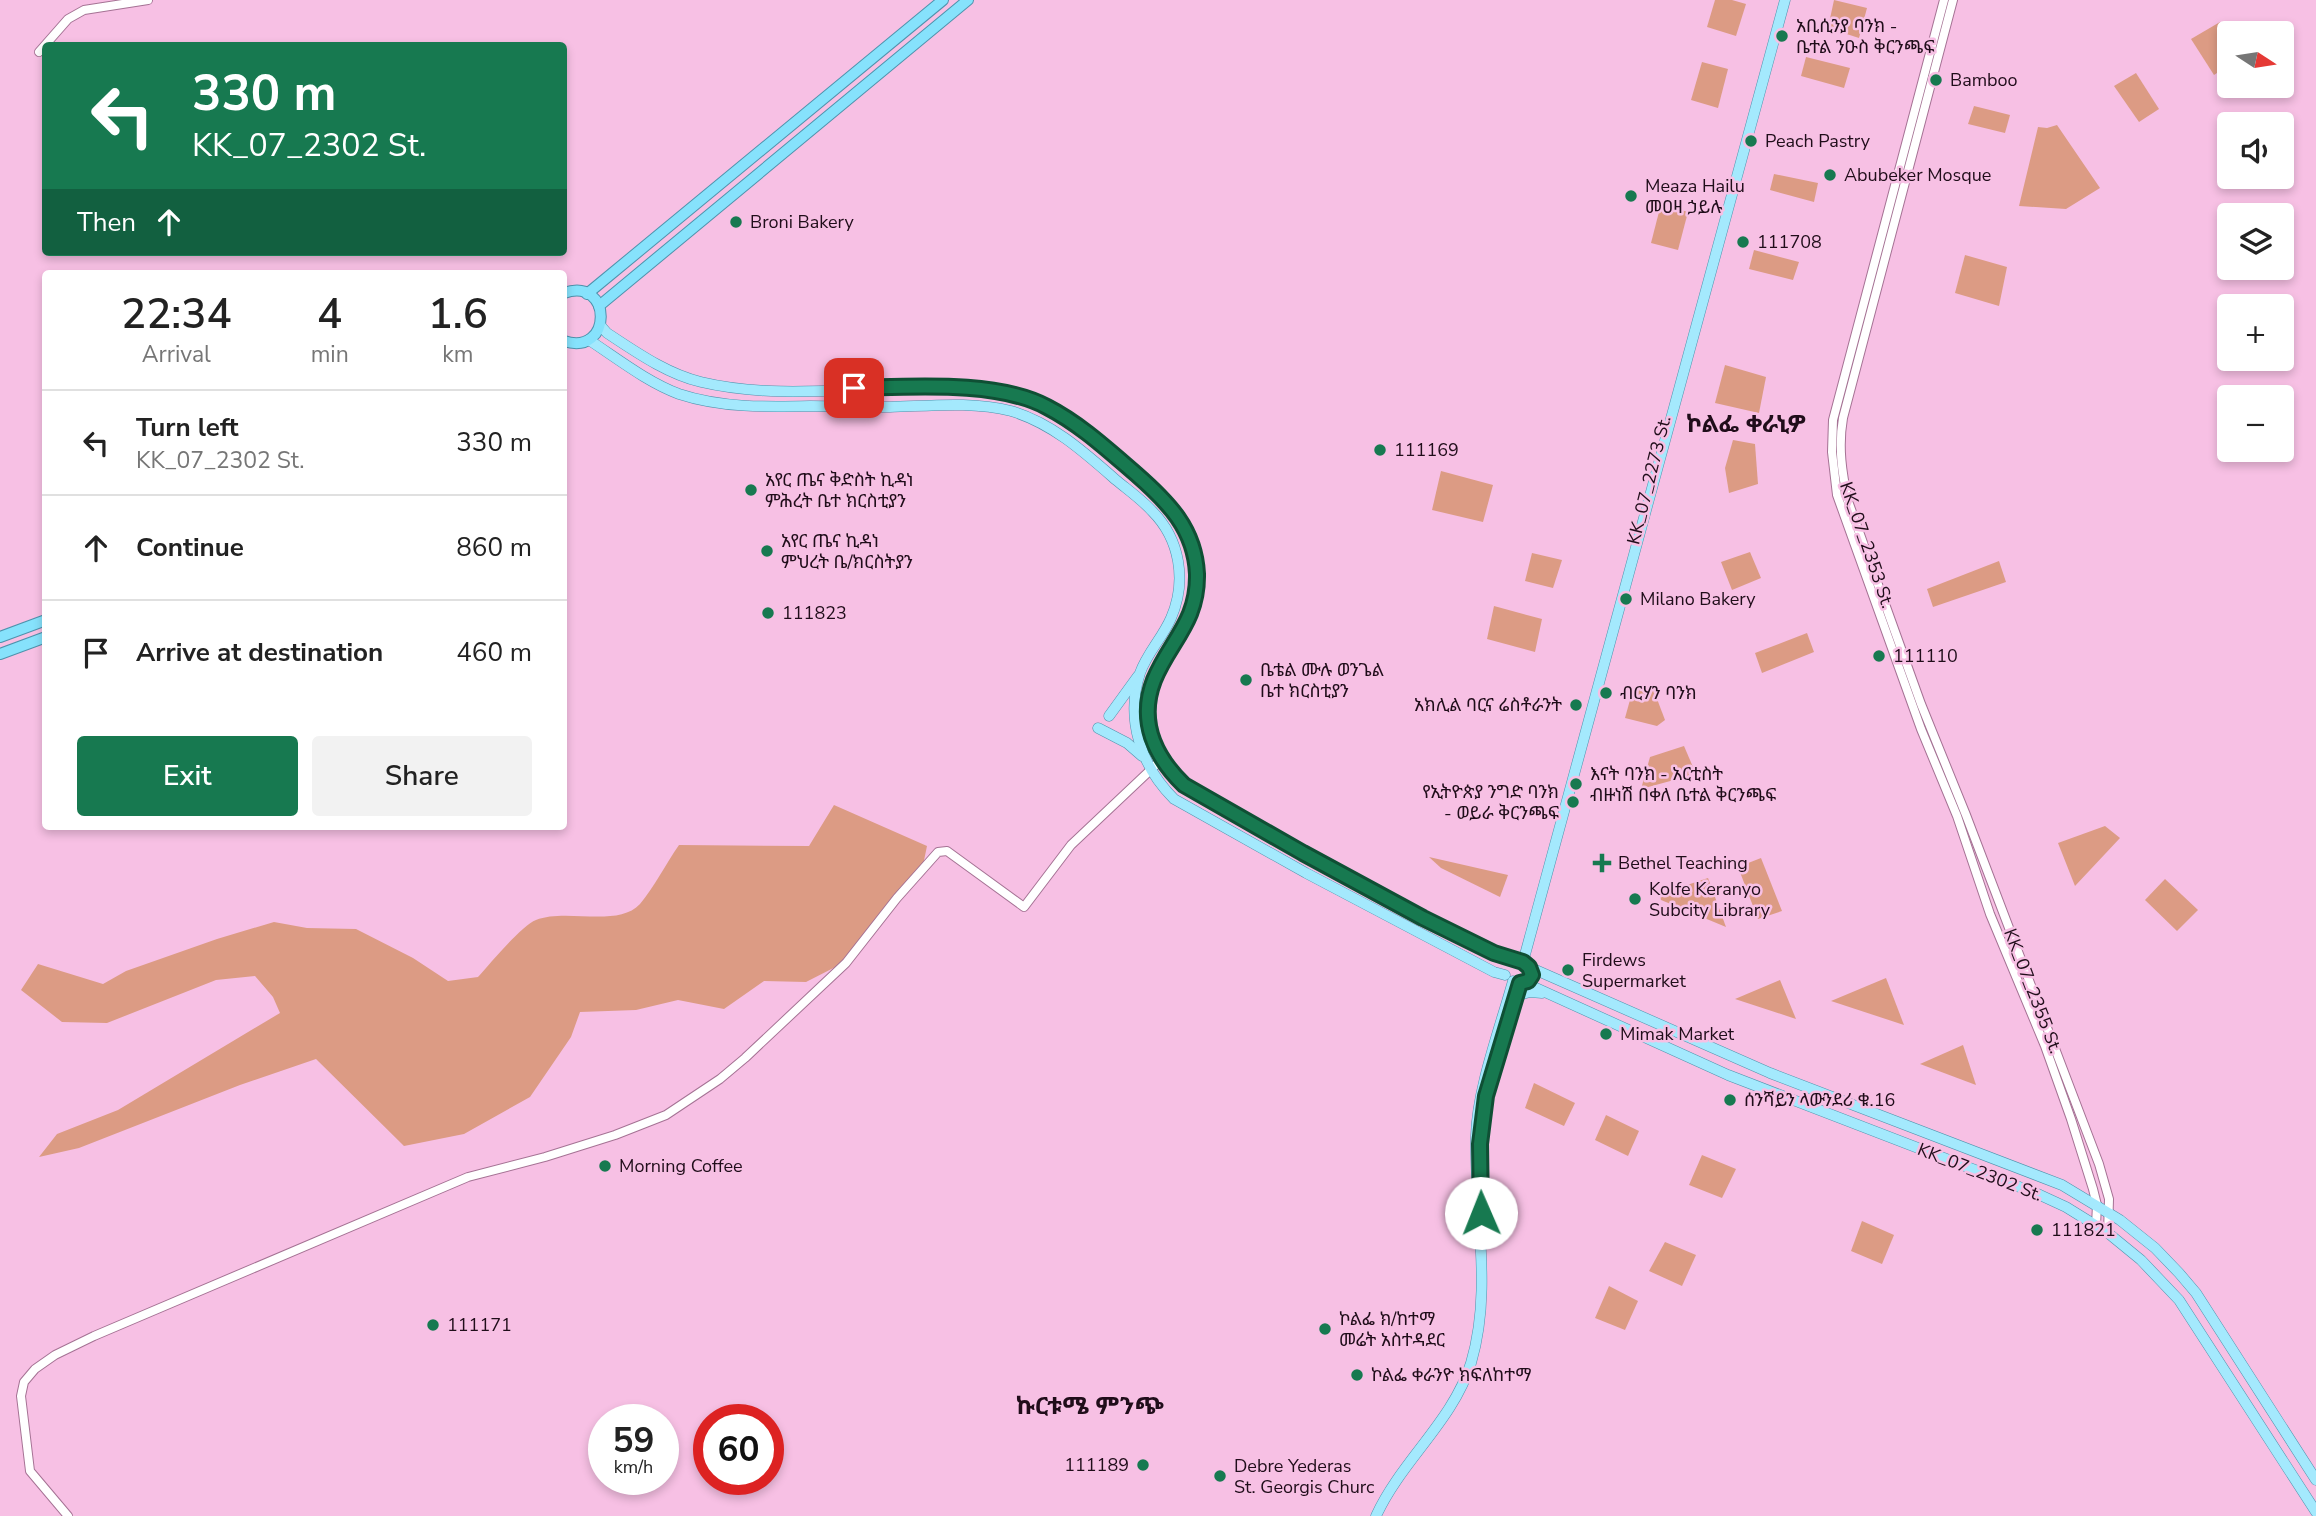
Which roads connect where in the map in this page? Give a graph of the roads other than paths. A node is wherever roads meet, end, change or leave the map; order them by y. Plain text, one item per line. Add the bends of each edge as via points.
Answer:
1 (148, 0) edge
2 (943, 0) edge
3 (968, 0) edge
4 (1783, 0) edge
5 (1944, 0) edge
6 (1953, 0) edge
7 (48, 42) edge
8 (42, 49) edge
9 (39, 52) dead end
10 (567, 292) edge
11 (587, 293) junction
12 (599, 306) junction
13 (600, 325) junction
14 (589, 340) junction
15 (567, 341) edge
16 (42, 621) edge
17 (0, 637) edge
18 (42, 638) edge
19 (0, 654) edge
20 (1140, 673) junction
21 (1109, 716) dead end
22 (1098, 728) dead end
23 (1144, 757) junction
24 (1161, 760) junction
25 (1150, 771) junction
26 (1990, 914) joint
27 (2004, 917) joint
28 (1523, 949) junction
29 (1516, 961) junction
30 (1541, 973) junction
31 (1513, 983) junction
32 (1549, 993) junction
33 (2096, 1205) junction
34 (2110, 1214) junction
35 (2096, 1225) junction
36 (2108, 1233) junction
37 (2316, 1480) edge
38 (2316, 1511) edge
39 (68, 1516) edge
40 (1378, 1516) edge

1 - 7 street via 84,10 68,19
2 - 11 highway
3 - 12 highway
4 - 28 main road, KK_07_2273 St.
5 - 26 street, KK_07_2353 St. via 1833,420 1832,452 1837,495 1849,531
6 - 27 street, KK_07_2353 St. via 1843,418 1841,467 1848,501 1921,704
8 - 9 street
10 - 11 highway
11 - 12 highway
12 - 13 highway
13 - 14 highway
13 - 24 main road, KK_07_2302 St. via 667,370 702,382 773,390 980,389 1046,406 1102,444 1167,502 1193,547 1197,575 1192,610 1149,698 1150,731
14 - 15 highway
14 - 20 main road, KK_07_2302 St. via 664,387 703,400 778,407 969,405 1012,412 1046,425 1139,499 1167,528 1180,567 1178,599
16 - 17 highway
18 - 19 highway
20 - 21 main road
20 - 23 main road, KK_07_2302 St. via 1135,715
22 - 23 main road
23 - 25 main road, KK_07_2302 St.
24 - 25 street
24 - 29 main road, KK_07_2302 St. via 1184,785 1344,876
25 - 31 main road, KK_07_2302 St. via 1174,799
25 - 39 street via 1071,845 1024,907 947,851 938,852 846,963 745,1058 666,1115 545,1157 468,1177 55,1355 24,1382 21,1396 30,1471
26 - 33 street, KK_07_2355 St. via 2050,1059
27 - 34 street, KK_07_2355 St. via 2108,1190
28 - 29 main road
28 - 29 main road
28 - 30 main road via 1529,963
29 - 30 main road, KK_07_2302 St.
29 - 31 main road via 1504,965
29 - 31 main road via 1532,975
30 - 33 main road, KK_07_2302 St. via 1770,1073 2062,1185
31 - 32 main road, KK_07_2302 St.
31 - 32 main road via 1530,992
31 - 40 main road via 1476,1134 1481,1312 1471,1364 1452,1403 1387,1494
31 - 40 main road via 1481,1127 1486,1300 1482,1331 1466,1389
32 - 35 main road, KK_07_2302 St. via 1728,1075 2040,1195
33 - 34 main road, KK_07_2302 St.
33 - 35 street, KK_07_2355 St.
34 - 36 street, KK_07_2355 St.
34 - 37 main road, KK_07_2302 St. via 2155,1248 2196,1293
35 - 36 main road, KK_07_2302 St.
36 - 38 main road, KK_07_2302 St. via 2179,1300

